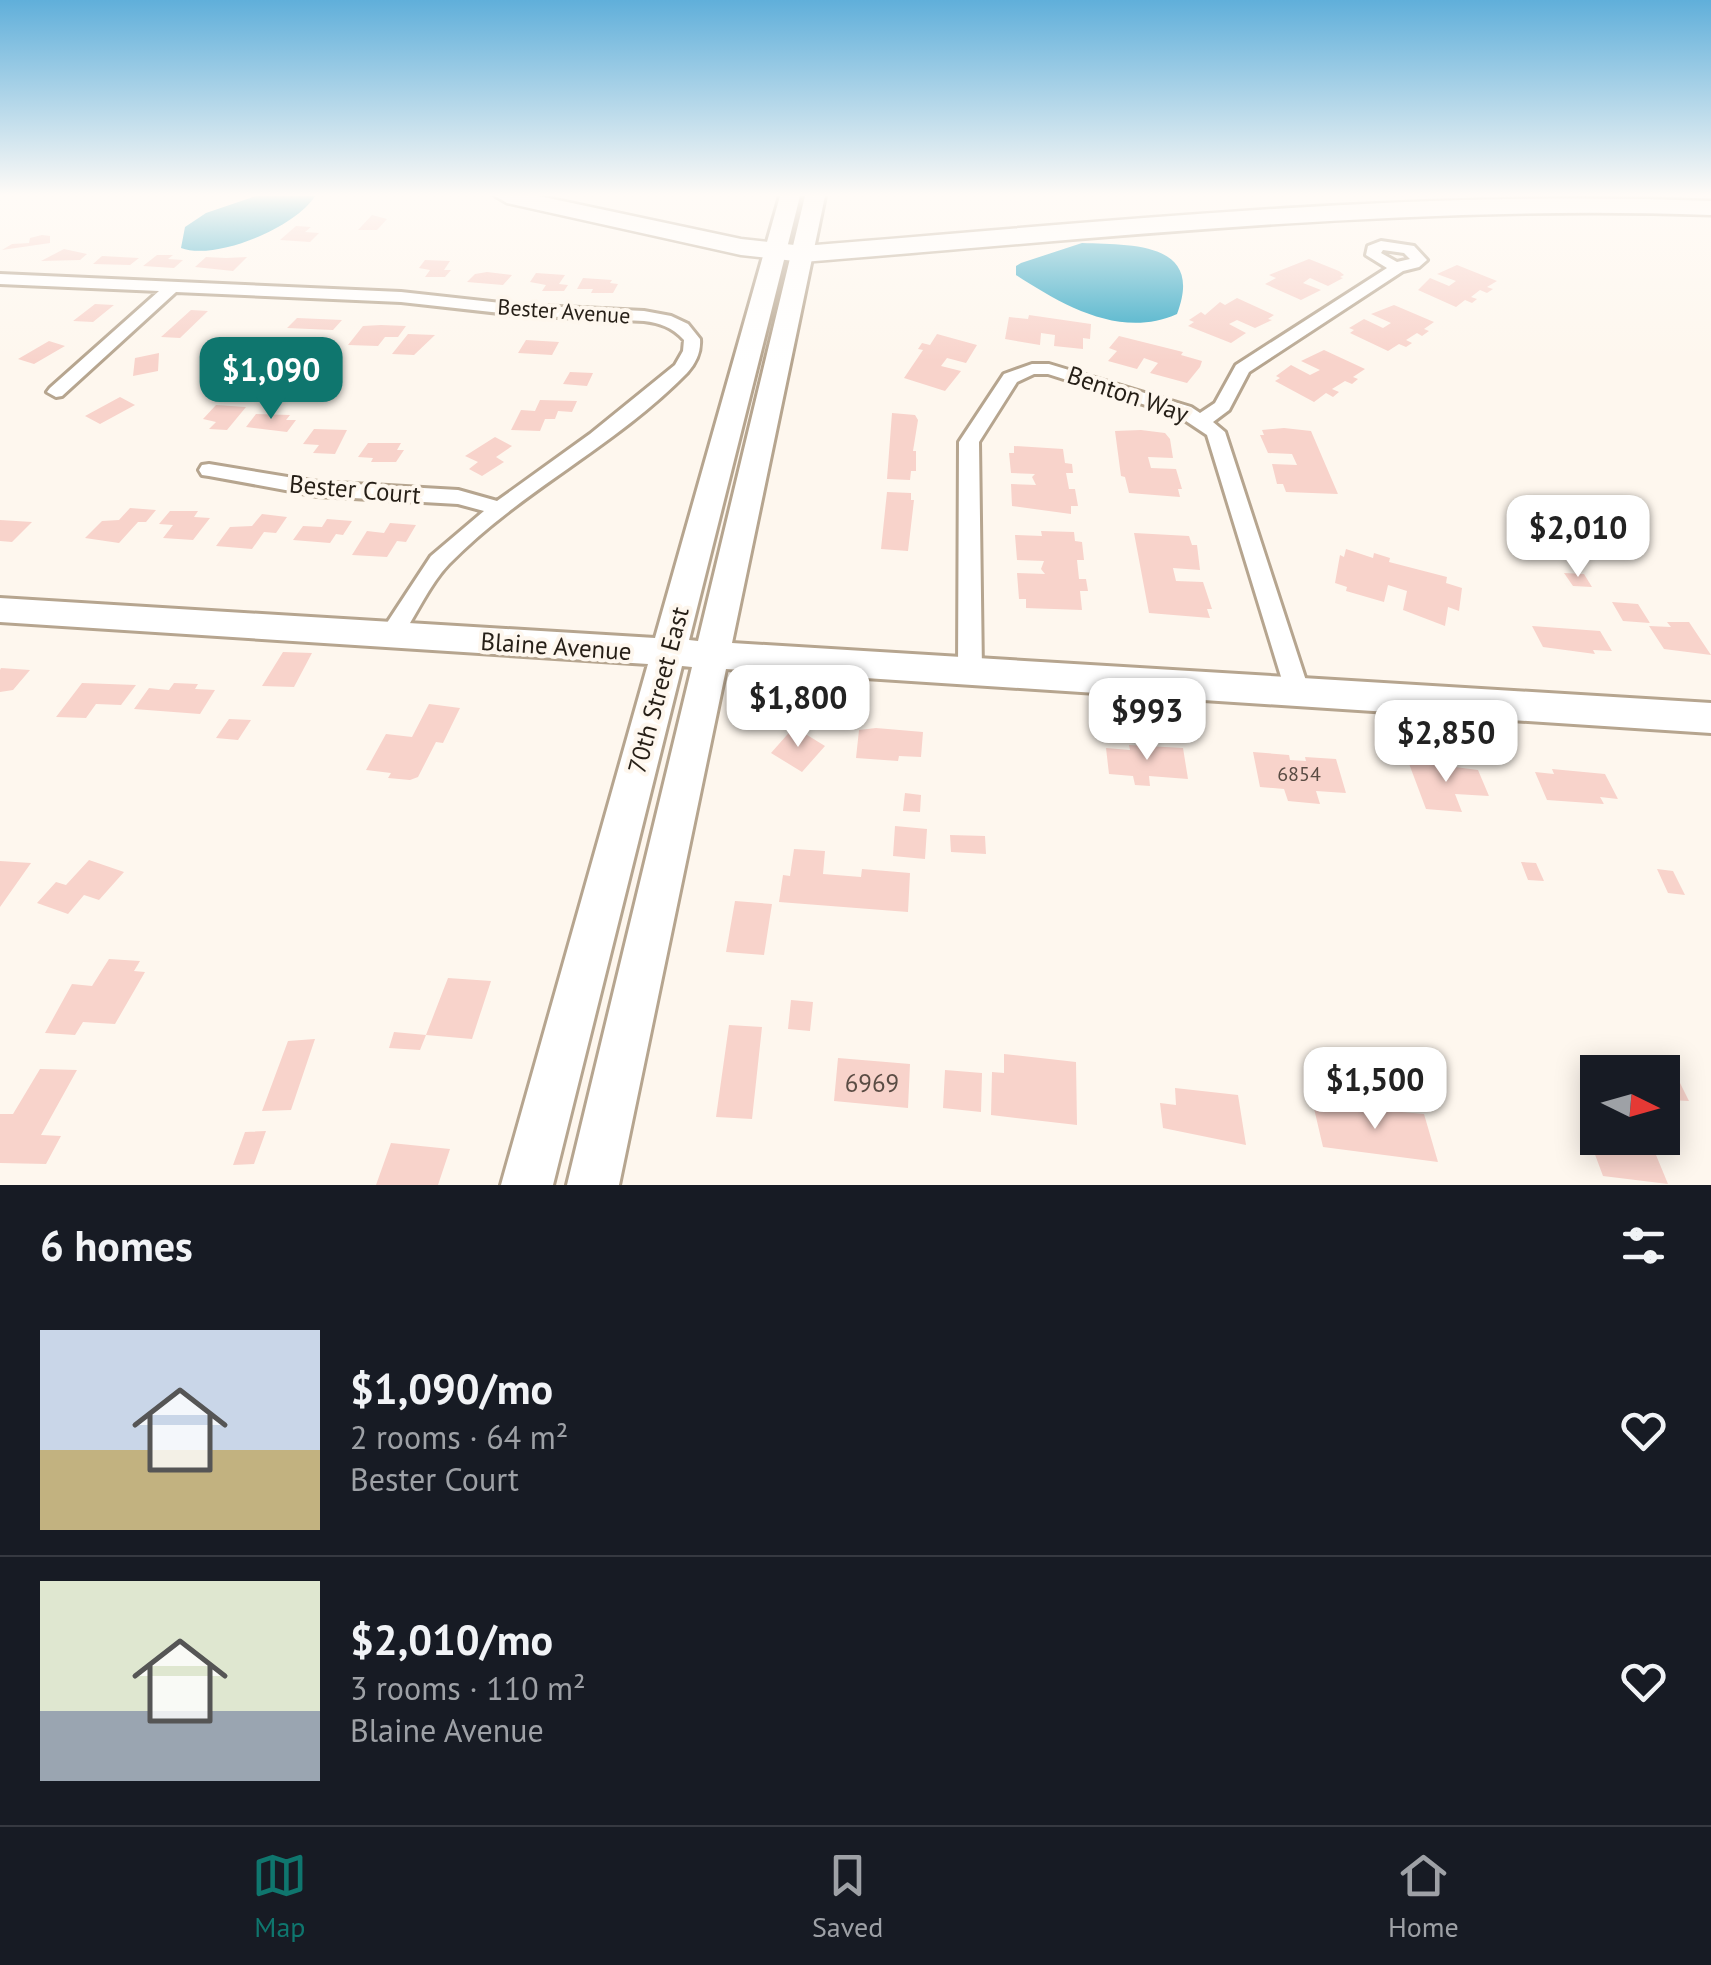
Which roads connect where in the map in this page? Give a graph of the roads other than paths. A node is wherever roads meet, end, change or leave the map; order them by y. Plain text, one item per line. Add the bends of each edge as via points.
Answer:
1 (776, 251) edge
2 (824, 251) edge
3 (789, 254) junction
4 (1399, 268) dead end
5 (0, 279) edge
6 (170, 289) junction
7 (56, 392) dead end
8 (1203, 420) junction
9 (209, 470) dead end
10 (500, 509) junction
11 (0, 610) edge
12 (391, 635) junction
13 (689, 655) junction
14 (970, 672) junction
15 (1298, 693) junction
16 (1711, 718) edge
17 (527, 1185) edge
18 (593, 1185) edge

1 - 3 highway
2 - 3 highway
3 - 13 main road, 70th Street East
3 - 13 main road, 70th Street East
4 - 8 street via 1242,368 1222,406
5 - 6 street, Bester Avenue
6 - 7 street
6 - 10 street, Bester Avenue via 401,297 644,316 682,328 692,351 682,368
8 - 14 street, Benton Way via 1057,370 1032,369 1010,378 967,452
8 - 15 street, Benton Way via 1221,440
9 - 10 street, Bester Court via 318,489 458,497
10 - 12 street, Bester Avenue via 439,561
11 - 12 main road, Blaine Avenue
12 - 13 main road, Blaine Avenue
13 - 14 main road, Blaine Avenue
13 - 17 main road, 70th Street East
13 - 18 main road, 70th Street East
14 - 15 main road, Blaine Avenue
15 - 16 main road, Blaine Avenue

